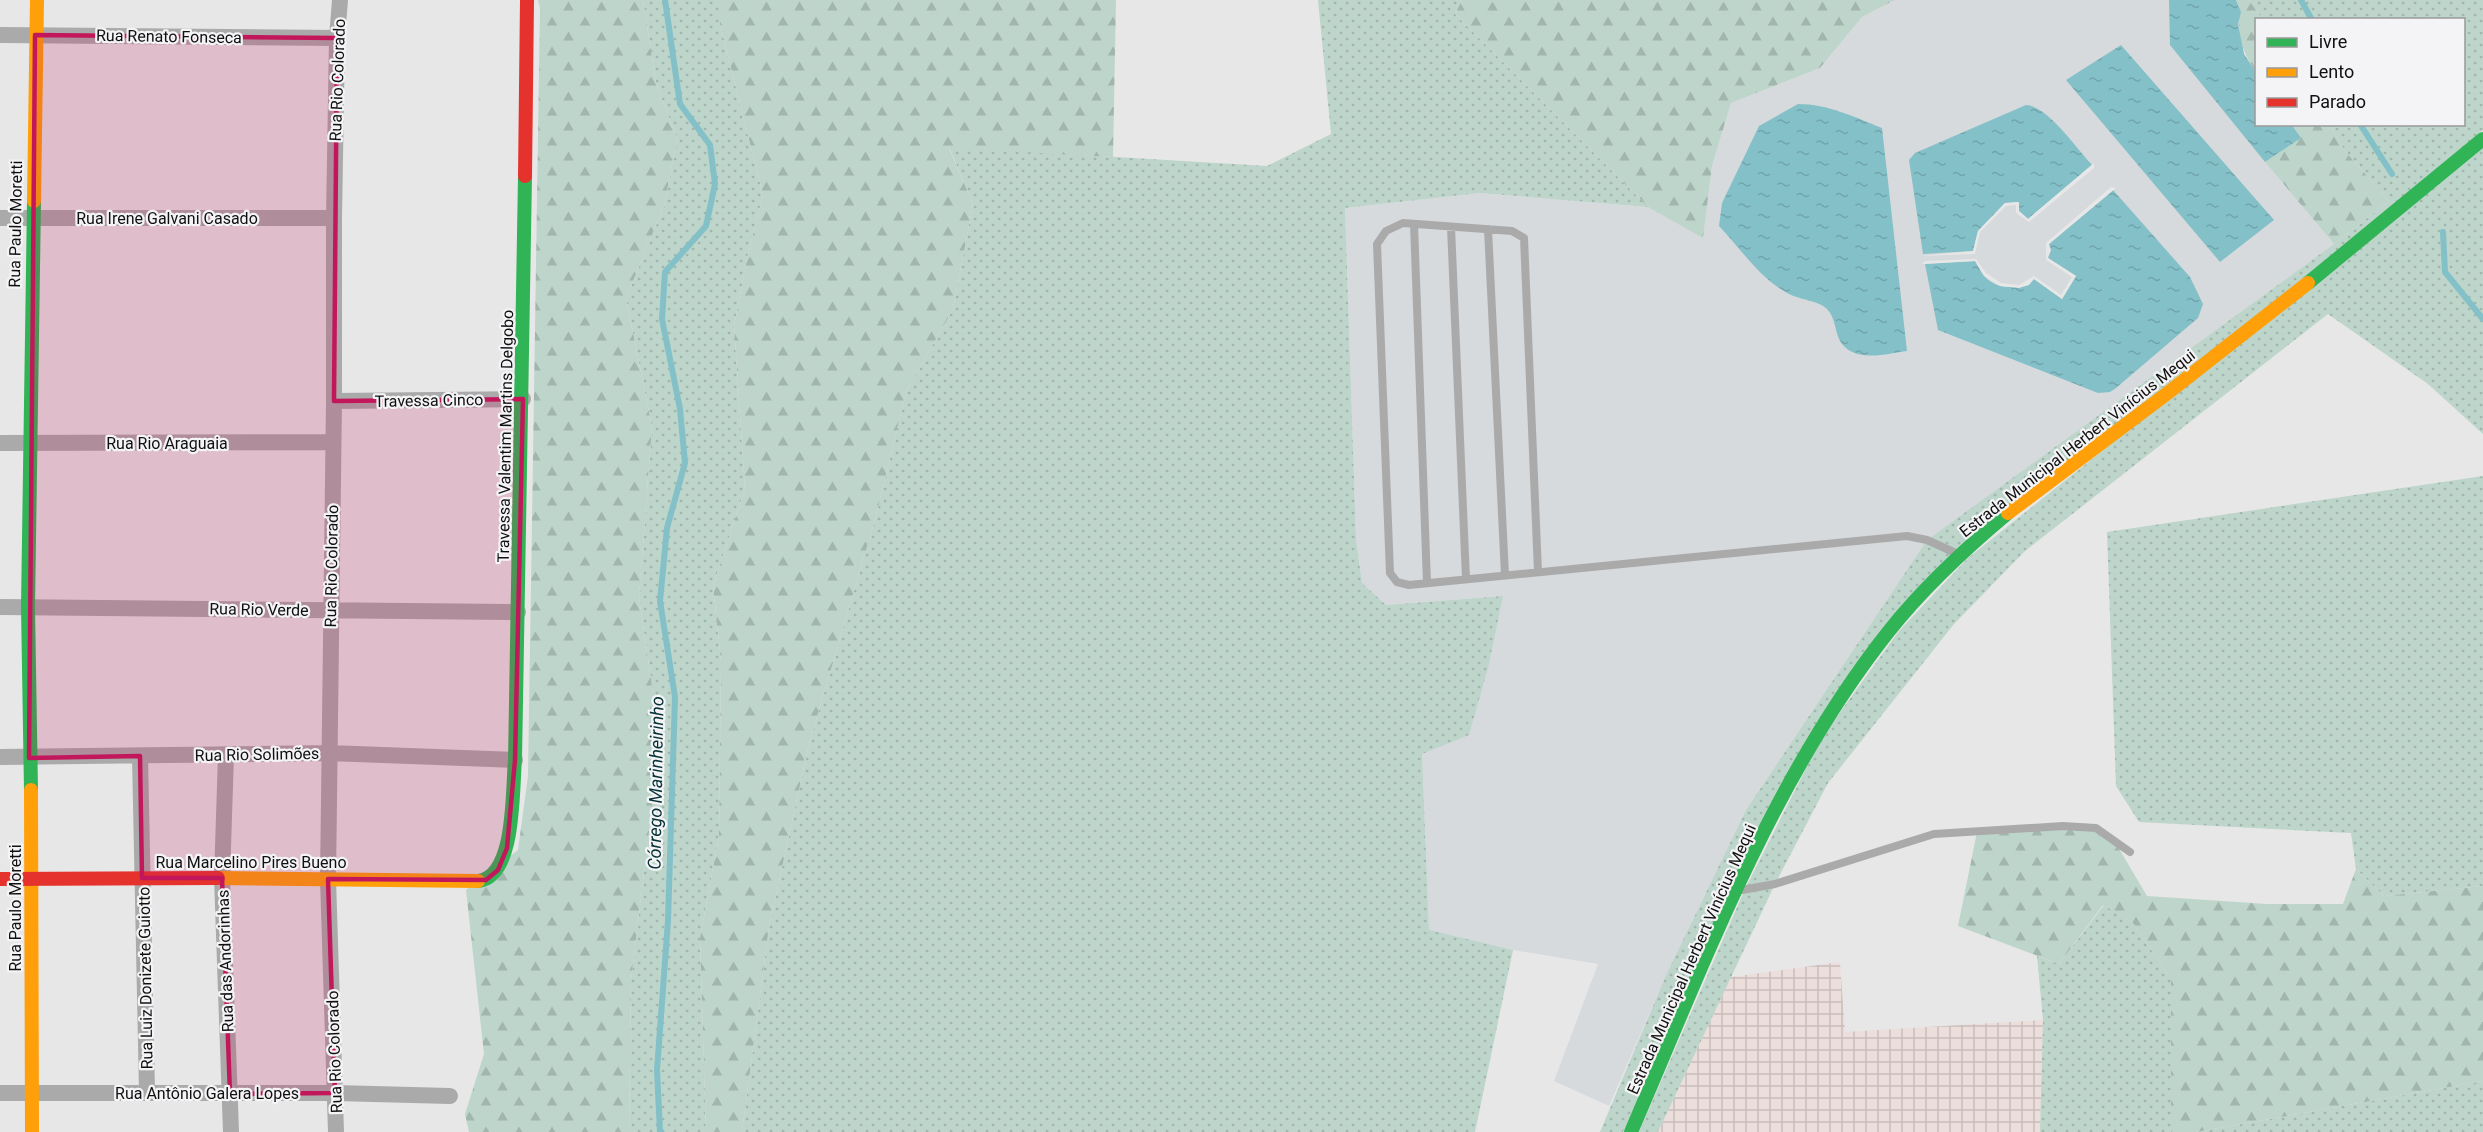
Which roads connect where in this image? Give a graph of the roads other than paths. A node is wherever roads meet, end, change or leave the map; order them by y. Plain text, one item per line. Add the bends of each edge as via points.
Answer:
1 (37, 0) edge
2 (340, 0) edge
3 (527, 0) edge
4 (0, 35) edge
5 (35, 35) junction
6 (337, 38) junction
7 (2483, 139) edge
8 (32, 217) junction
9 (0, 218) edge
10 (334, 218) junction
11 (1414, 224) junction
12 (1451, 227) junction
13 (1488, 230) junction
14 (523, 399) junction
15 (334, 401) junction
16 (333, 442) junction
17 (0, 443) edge
18 (30, 443) junction
19 (1961, 555) junction
20 (1538, 572) junction
21 (1505, 575) junction
22 (1466, 579) junction
23 (1426, 583) junction
24 (0, 607) edge
25 (28, 607) junction
26 (330, 610) junction
27 (518, 612) junction
28 (328, 753) junction
29 (226, 755) junction
30 (140, 756) junction
31 (0, 757) edge
32 (29, 758) junction
33 (515, 760) junction
34 (2130, 852) dead end
35 (498, 870) joint
36 (142, 878) junction
37 (222, 878) junction
38 (0, 879) edge
39 (328, 879) junction
40 (32, 880) junction
41 (1736, 891) junction
42 (147, 1092) junction
43 (0, 1093) edge
44 (32, 1093) junction
45 (335, 1093) junction
46 (230, 1094) junction
47 (450, 1096) dead end
48 (32, 1132) edge
49 (231, 1132) edge
50 (336, 1132) edge
51 (1630, 1132) edge

1 - 5 street, Rua Paulo Moretti
2 - 6 street, Rua Rio Colorado
3 - 14 street, Travessa Valentim Martins Delgobo
4 - 5 street, Rua Renato Fonseca
5 - 6 street, Rua Renato Fonseca
5 - 8 street, Rua Paulo Moretti
6 - 10 street, Rua Rio Colorado
7 - 19 street, Estrada Municipal Herbert Vinícius Mequi via 2273,312 2003,518
8 - 9 street, Rua Irene Galvani Casado
8 - 10 street, Rua Irene Galvani Casado
8 - 18 street, Rua Paulo Moretti
10 - 15 street, Rua Rio Colorado
11 - 12 lane
11 - 23 lane
11 - 23 lane via 1403,223 1386,231 1377,244 1390,573 1396,582
12 - 13 lane
12 - 22 lane
13 - 20 lane via 1512,231 1524,238
13 - 21 lane
14 - 15 street, Travessa Cinco
14 - 27 street, Travessa Valentim Martins Delgobo
15 - 16 street, Rua Rio Colorado
16 - 18 street, Rua Rio Araguaia
16 - 26 street, Rua Rio Colorado
17 - 18 street, Rua Rio Araguaia
18 - 25 street, Rua Paulo Moretti
19 - 20 lane via 1928,540 1907,536
19 - 41 street, Estrada Municipal Herbert Vinícius Mequi via 1891,628 1816,734
20 - 21 lane
21 - 22 lane
22 - 23 lane
24 - 25 street, Rua Rio Verde
25 - 26 street, Rua Rio Verde
25 - 32 street, Rua Paulo Moretti
26 - 27 street, Rua Rio Verde
26 - 28 street, Rua Rio Colorado
27 - 33 street, Travessa Valentim Martins Delgobo
28 - 29 street, Rua Rio Solimões
28 - 33 street, Rua Rio Solimões
28 - 39 street, Rua Rio Colorado
29 - 30 street, Rua Rio Solimões
29 - 37 street, Rua das Andorinhas
30 - 32 street, Rua Rio Solimões
30 - 36 street, Rua Luiz Donizete Guiotto
31 - 32 street, Rua Rio Solimões
32 - 40 street, Rua Paulo Moretti
33 - 35 street, Travessa Valentim Martins Delgobo via 507,848
34 - 41 lane via 2096,828 2063,826 1934,834 1786,880
35 - 39 street, Rua Marcelino Pires Bueno via 486,880 467,882
36 - 37 street, Rua Marcelino Pires Bueno
36 - 40 street, Rua Marcelino Pires Bueno
36 - 42 street, Rua Luiz Donizete Guiotto
37 - 39 street, Rua Marcelino Pires Bueno
37 - 46 street, Rua das Andorinhas
38 - 40 street, Rua Marcelino Pires Bueno
39 - 45 street, Rua Rio Colorado
40 - 44 street, Rua Paulo Moretti
41 - 51 street, Estrada Municipal Herbert Vinícius Mequi
42 - 44 street, Rua Antônio Galera Lopes
42 - 46 street, Rua Antônio Galera Lopes
43 - 44 street, Rua Antônio Galera Lopes
44 - 48 street, Rua Paulo Moretti
45 - 46 street, Rua Antônio Galera Lopes
45 - 47 street, Rua Antônio Galera Lopes
45 - 50 street, Rua Rio Colorado
46 - 49 street, Rua das Andorinhas

